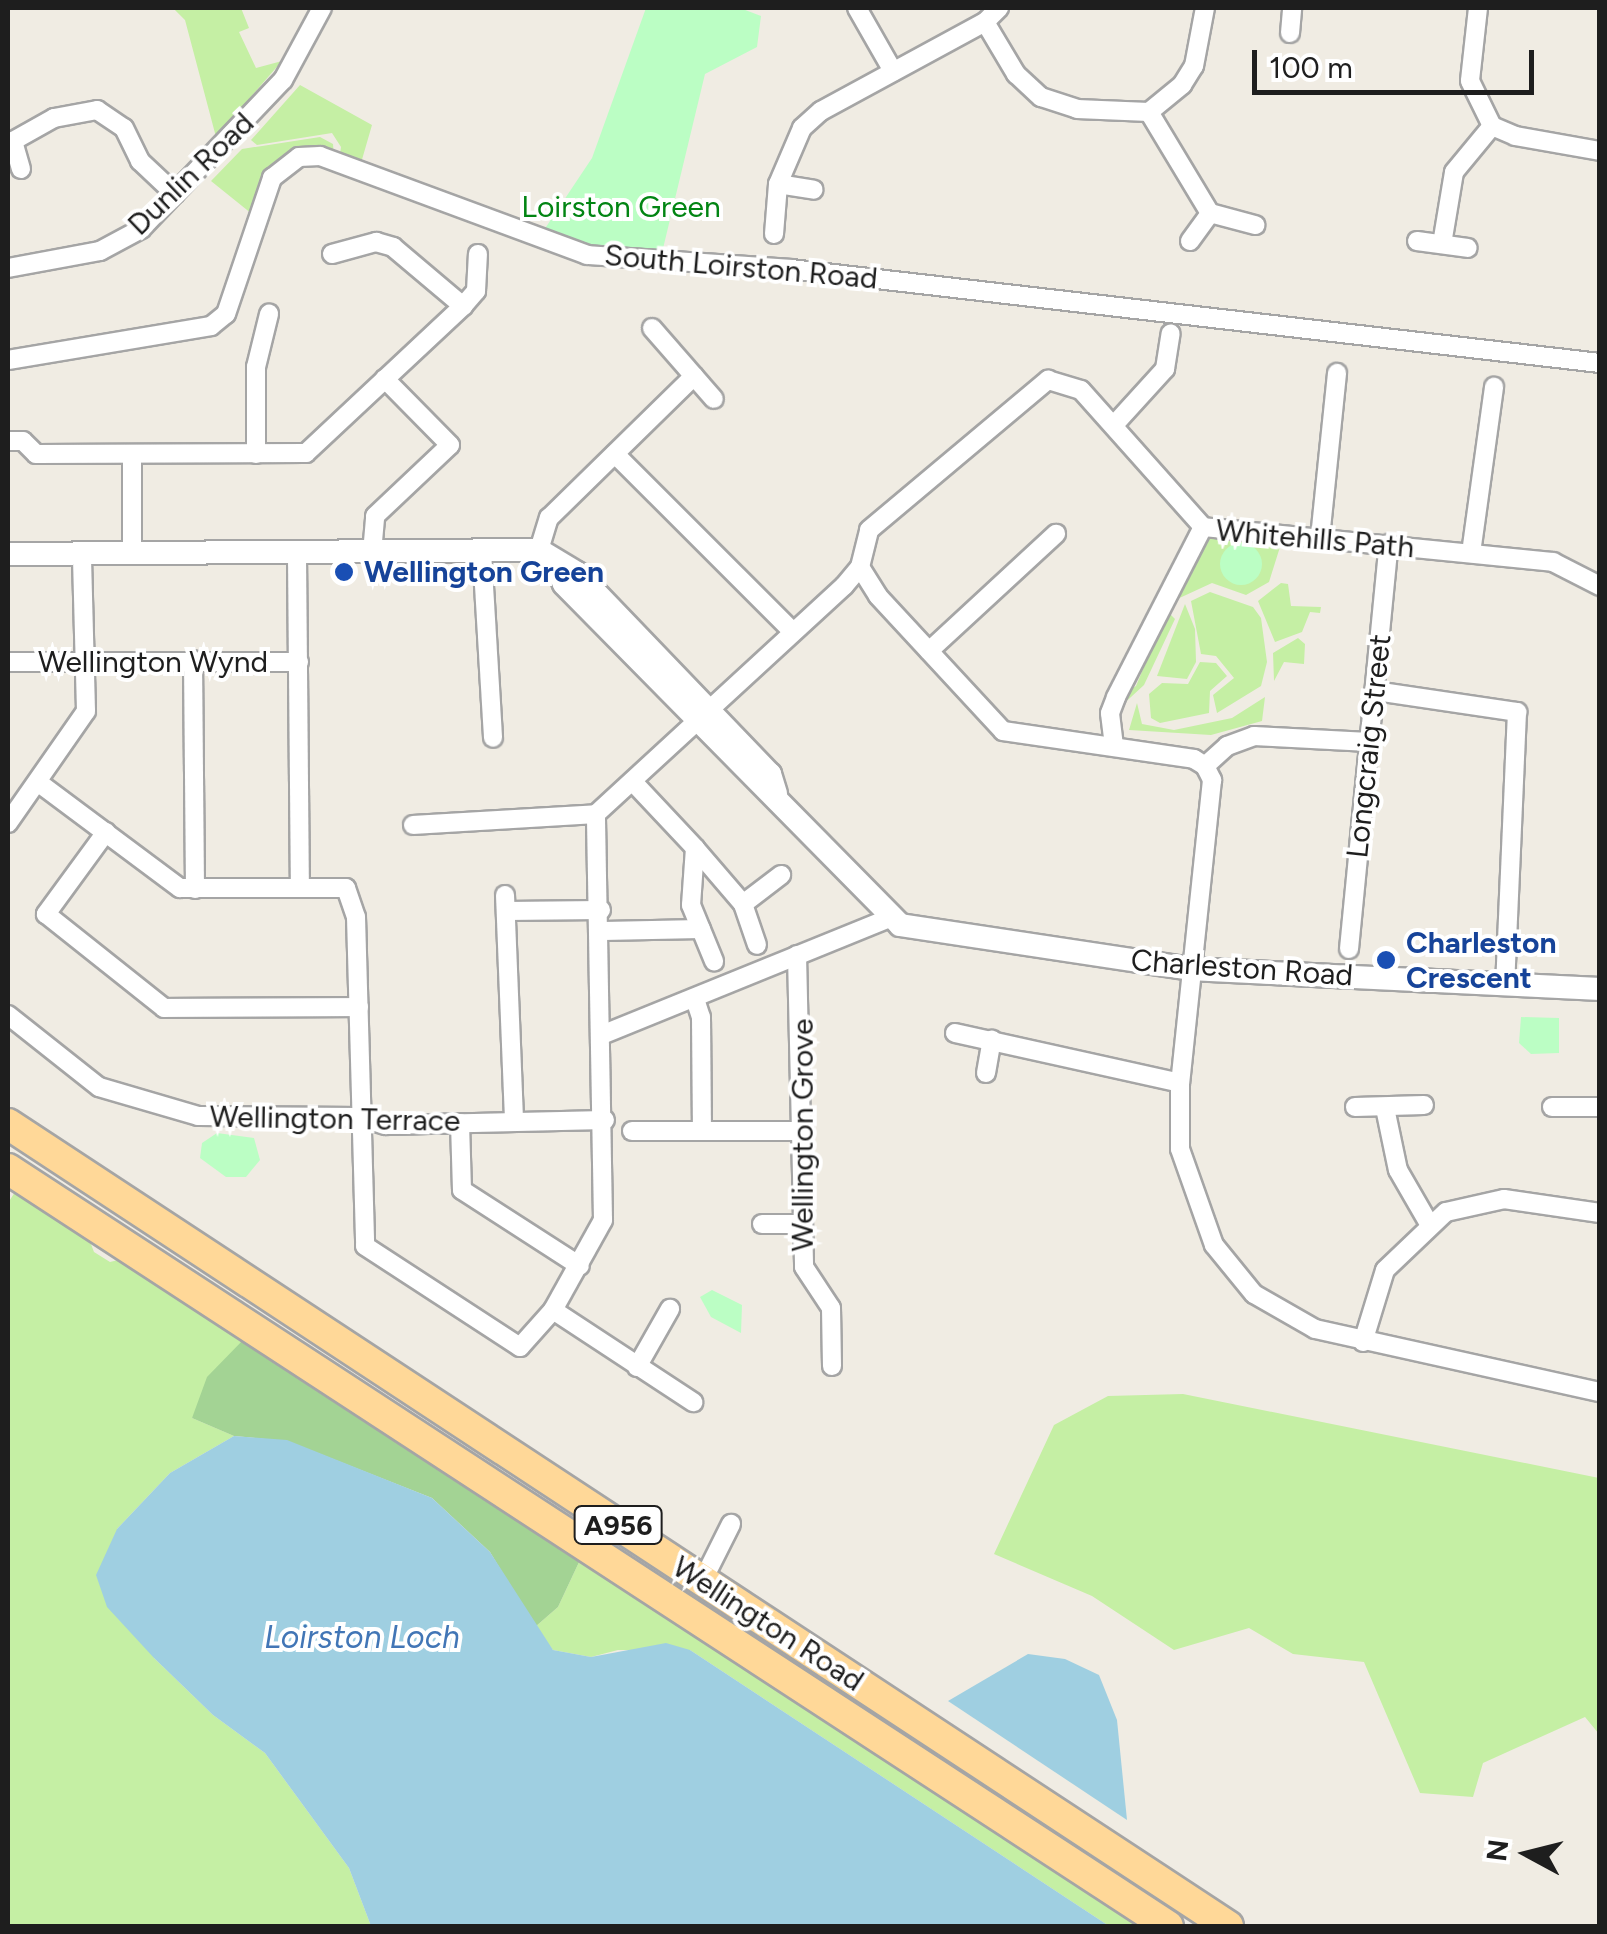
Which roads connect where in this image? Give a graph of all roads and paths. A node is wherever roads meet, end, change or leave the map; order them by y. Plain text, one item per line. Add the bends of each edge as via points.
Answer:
1 (322, 8) edge
2 (857, 8) edge
3 (1000, 8) edge
4 (1205, 8) edge
5 (1292, 8) edge
6 (1478, 8) edge
7 (985, 22) junction
8 (1290, 32) dead end
9 (893, 71) junction
10 (1148, 112) junction
11 (1492, 126) junction
12 (10, 135) edge
13 (1600, 151) edge
14 (21, 169) dead end
15 (778, 184) junction
16 (814, 190) dead end
17 (175, 194) junction
18 (1210, 214) junction
19 (1255, 225) dead end
20 (774, 234) dead end
21 (1190, 241) dead end
22 (1417, 241) dead end
23 (1442, 244) junction
24 (1468, 248) dead end
25 (332, 254) dead end
26 (478, 254) dead end
27 (8, 268) edge
28 (463, 306) junction
29 (270, 314) dead end
30 (652, 328) dead end
31 (1170, 334) dead end
32 (8, 360) edge
33 (1600, 363) edge
34 (1337, 373) dead end
35 (694, 376) junction
36 (385, 379) junction
37 (1494, 388) dead end
38 (714, 399) dead end
39 (1114, 425) junction
40 (8, 442) edge
41 (132, 454) junction
42 (256, 454) junction
43 (616, 454) junction
44 (1204, 528) junction
45 (1056, 534) dead end
46 (1320, 538) junction
47 (1389, 544) junction
48 (372, 552) junction
49 (482, 552) junction
50 (82, 553) junction
51 (1471, 553) junction
52 (8, 554) edge
53 (132, 554) junction
54 (297, 555) junction
55 (546, 555) junction
56 (860, 567) junction
57 (1600, 586) edge
58 (792, 630) junction
59 (929, 650) junction
60 (194, 660) junction
61 (8, 662) edge
62 (87, 662) junction
63 (299, 662) junction
64 (1374, 691) junction
65 (705, 716) junction
66 (493, 738) dead end
67 (1369, 742) junction
68 (1114, 746) junction
69 (1206, 766) junction
70 (39, 783) junction
71 (635, 784) junction
72 (596, 814) junction
73 (8, 823) edge
74 (414, 826) dead end
75 (106, 832) junction
76 (695, 848) junction
77 (781, 875) dead end
78 (300, 888) junction
79 (196, 889) junction
80 (743, 904) junction
81 (601, 910) junction
82 (889, 918) junction
83 (701, 929) junction
84 (603, 932) junction
85 (757, 945) dead end
86 (1348, 949) dead end
87 (798, 955) junction
88 (714, 961) dead end
89 (1190, 969) junction
90 (1505, 984) junction
91 (1600, 989) edge
92 (694, 999) junction
93 (358, 1007) junction
94 (8, 1015) edge
95 (955, 1033) dead end
96 (604, 1034) junction
97 (992, 1040) junction
98 (986, 1073) dead end
99 (1180, 1082) junction
100 (1424, 1104) dead end
101 (1600, 1106) edge
102 (1355, 1107) dead end
103 (1386, 1108) junction
104 (1552, 1108) dead end
105 (359, 1117) junction
106 (604, 1120) junction
107 (460, 1122) junction
108 (514, 1122) junction
109 (8, 1124) edge
110 (632, 1131) dead end
111 (702, 1131) junction
112 (804, 1131) junction
113 (8, 1169) edge
114 (1600, 1196) edge
115 (1599, 1213) edge
116 (1428, 1222) junction
117 (762, 1224) dead end
118 (803, 1224) junction
119 (580, 1266) junction
120 (670, 1309) dead end
121 (553, 1310) junction
122 (1363, 1342) junction
123 (832, 1366) dead end
124 (637, 1367) junction
125 (1600, 1392) edge
126 (692, 1402) dead end
127 (732, 1524) dead end
128 (702, 1582) junction
129 (1168, 1926) edge
130 (1228, 1926) edge

1 - 17 street, Dunlin Road via 283,80
2 - 9 street
3 - 7 street
4 - 10 street via 1194,66
5 - 8 street
6 - 11 street via 1470,81
7 - 9 street
7 - 10 street via 1016,74 1041,97 1077,109
9 - 15 street via 821,110 802,128
10 - 18 street
11 - 13 street
11 - 23 street via 1454,172
12 - 14 street
12 - 17 street via 97,110 124,128 140,162
15 - 16 street
15 - 20 street
17 - 27 street, Dunlin Road via 141,229 100,251
18 - 19 street
18 - 21 street
22 - 23 street
23 - 24 street
25 - 28 street via 353,245 393,247
26 - 28 street via 476,291
28 - 36 street
29 - 42 street via 256,367
30 - 35 street
31 - 39 street via 1165,368
32 - 33 street, South Loirston Road via 211,326 226,314 272,178 299,157 320,156 587,255 822,272
34 - 46 street
35 - 38 street
35 - 43 street
36 - 42 street via 306,453
36 - 48 street via 450,445 376,516
37 - 51 street
39 - 44 street
39 - 56 street via 1072,382 1048,380 869,530
40 - 41 street via 23,441 36,454
41 - 42 street
41 - 53 street
43 - 55 street via 549,518
43 - 58 street
44 - 46 street, Whitehills Path
44 - 68 street, Whitehills Path via 1116,697 1110,713
45 - 59 street
46 - 47 street, Whitehills Path
47 - 51 street, Whitehills Path
47 - 64 street, Longcraig Street
48 - 49 street
48 - 54 street
49 - 55 street
49 - 66 street
50 - 52 street
50 - 53 street
50 - 62 street
51 - 57 street, Whitehills Path via 1552,562
53 - 54 street
54 - 63 street
55 - 65 street via 564,584
56 - 58 street
56 - 59 street
58 - 65 street
59 - 68 street via 1003,731
60 - 62 street, Wellington Wynd
60 - 63 street, Wellington Wynd
60 - 79 street
61 - 62 street, Wellington Wynd
62 - 70 street via 86,712
63 - 78 street
64 - 67 street, Longcraig Street
64 - 90 street via 1517,712
65 - 71 street
65 - 82 street via 751,780 776,794
67 - 69 street via 1254,736 1227,746
67 - 86 street, Longcraig Street
68 - 69 street
69 - 89 street via 1212,780
70 - 73 street
70 - 75 street
71 - 72 street
71 - 76 street
72 - 74 street
72 - 81 street
75 - 79 street via 180,888
75 - 93 street via 46,914 164,1008
76 - 80 street
76 - 83 street via 691,905
77 - 80 street
78 - 79 street
78 - 93 street via 346,888 354,901
80 - 85 street
81 - 84 street
81 - 108 street via 505,903
82 - 87 street
82 - 89 street, Charleston Road via 900,925
83 - 84 street
83 - 88 street
84 - 96 street
87 - 92 street
87 - 112 street, Wellington Grove
89 - 90 street, Charleston Road
89 - 99 street
90 - 91 street, Charleston Road
92 - 96 street
92 - 111 street via 701,1017
93 - 105 street
94 - 105 street, Wellington Terrace via 99,1086 131,1101 198,1116
95 - 97 street
96 - 106 street
97 - 98 street
97 - 99 street
99 - 122 street via 1183,1170 1222,1258 1274,1308
100 - 103 street
101 - 104 street
102 - 103 street
103 - 116 street via 1398,1170
105 - 107 street, Wellington Terrace via 373,1124
105 - 121 street via 365,1246 520,1347
106 - 108 street, Wellington Terrace
106 - 119 street via 603,1220
107 - 108 street, Wellington Terrace
107 - 119 street via 462,1190
109 - 128 main road, Wellington Road / A956
110 - 111 street
111 - 112 street
112 - 118 street, Wellington Grove
113 - 129 main road, Wellington Road / A956
114 - 115 street
115 - 116 street via 1504,1199
116 - 122 street via 1374,1289
117 - 118 street
118 - 123 street, Wellington Grove via 804,1267 832,1308
119 - 121 street
120 - 124 street
121 - 124 street
122 - 125 street
124 - 126 street
127 - 128 street
128 - 130 main road, Wellington Road / A956

